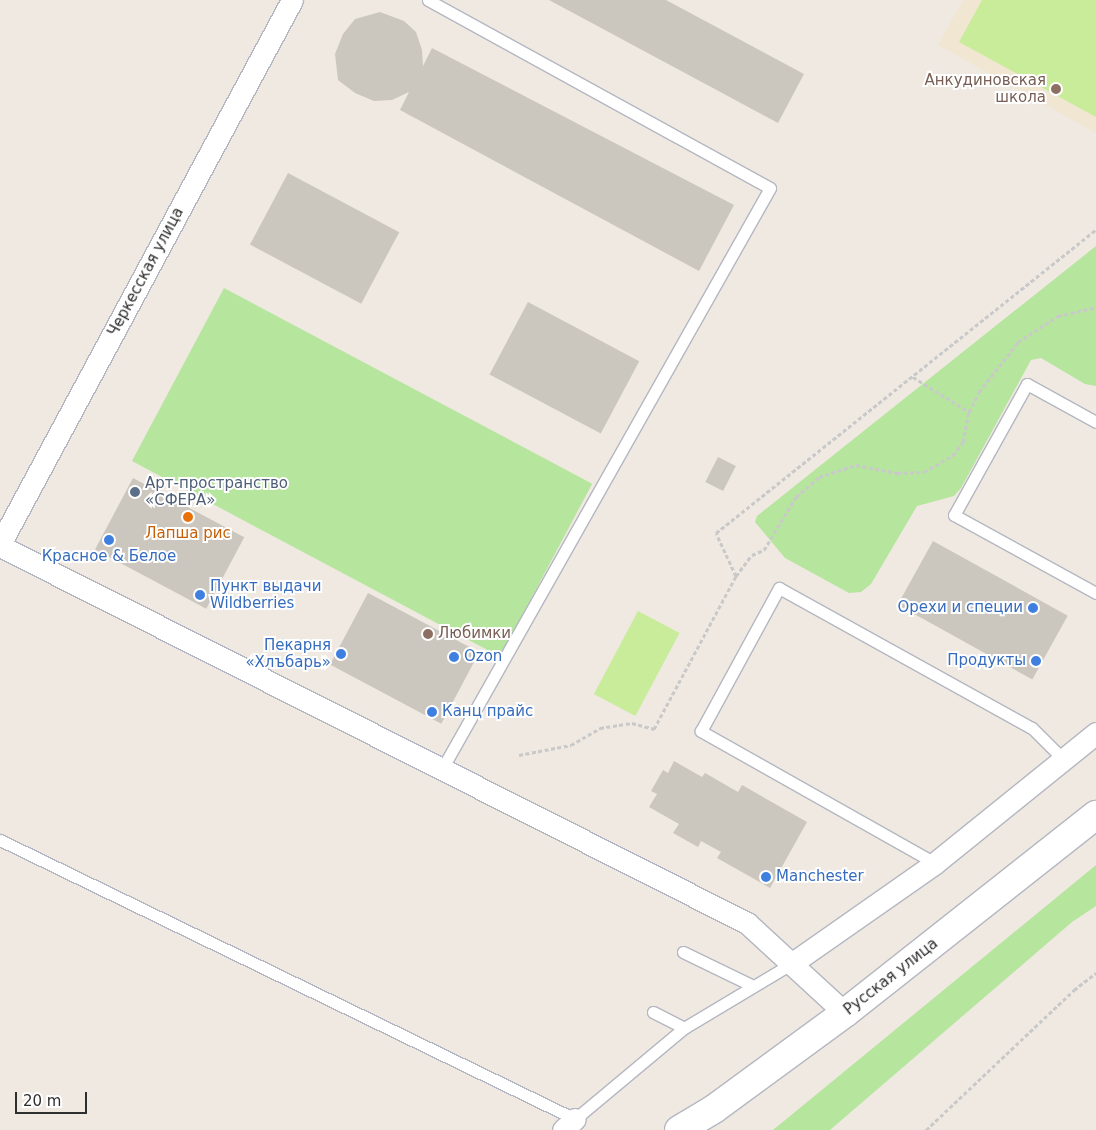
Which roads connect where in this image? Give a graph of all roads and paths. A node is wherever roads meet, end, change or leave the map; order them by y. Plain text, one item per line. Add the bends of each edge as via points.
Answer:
1 (292, 0) edge
2 (428, 0) edge
3 (1096, 230) edge
4 (1096, 307) edge
5 (913, 377) junction
6 (969, 412) junction
7 (1096, 422) edge
8 (0, 545) edge
9 (736, 576) junction
10 (1096, 593) edge
11 (1096, 733) edge
12 (519, 755) dead end
13 (1064, 760) junction
14 (442, 769) junction
15 (1096, 814) edge
16 (0, 840) edge
17 (935, 863) junction
18 (683, 952) dead end
19 (790, 964) junction
20 (1096, 973) edge
21 (753, 986) junction
22 (653, 1012) dead end
23 (846, 1013) junction
24 (684, 1028) junction
25 (569, 1125) edge
26 (679, 1130) edge
27 (926, 1130) edge

1 - 8 street, Черкесская улица
2 - 14 lane via 770,188
3 - 5 path
4 - 6 path via 1058,316 1018,342
5 - 6 path
5 - 9 path via 716,533
6 - 9 path via 963,442 953,455 924,472 897,473 856,465 819,477 796,497 764,550 752,555
7 - 10 lane via 1027,384 954,515
8 - 14 street
9 - 12 path via 654,729 632,722 600,728 571,745
11 - 13 street
13 - 17 street
13 - 17 lane via 1032,728 779,588 701,731
14 - 19 street via 747,922
15 - 23 street, Русская улица
16 - 25 lane
17 - 19 street
18 - 21 lane
19 - 21 lane
19 - 23 street
20 - 27 path
21 - 24 lane
22 - 24 lane
23 - 26 street, Русская улица via 714,1109
24 - 25 lane

